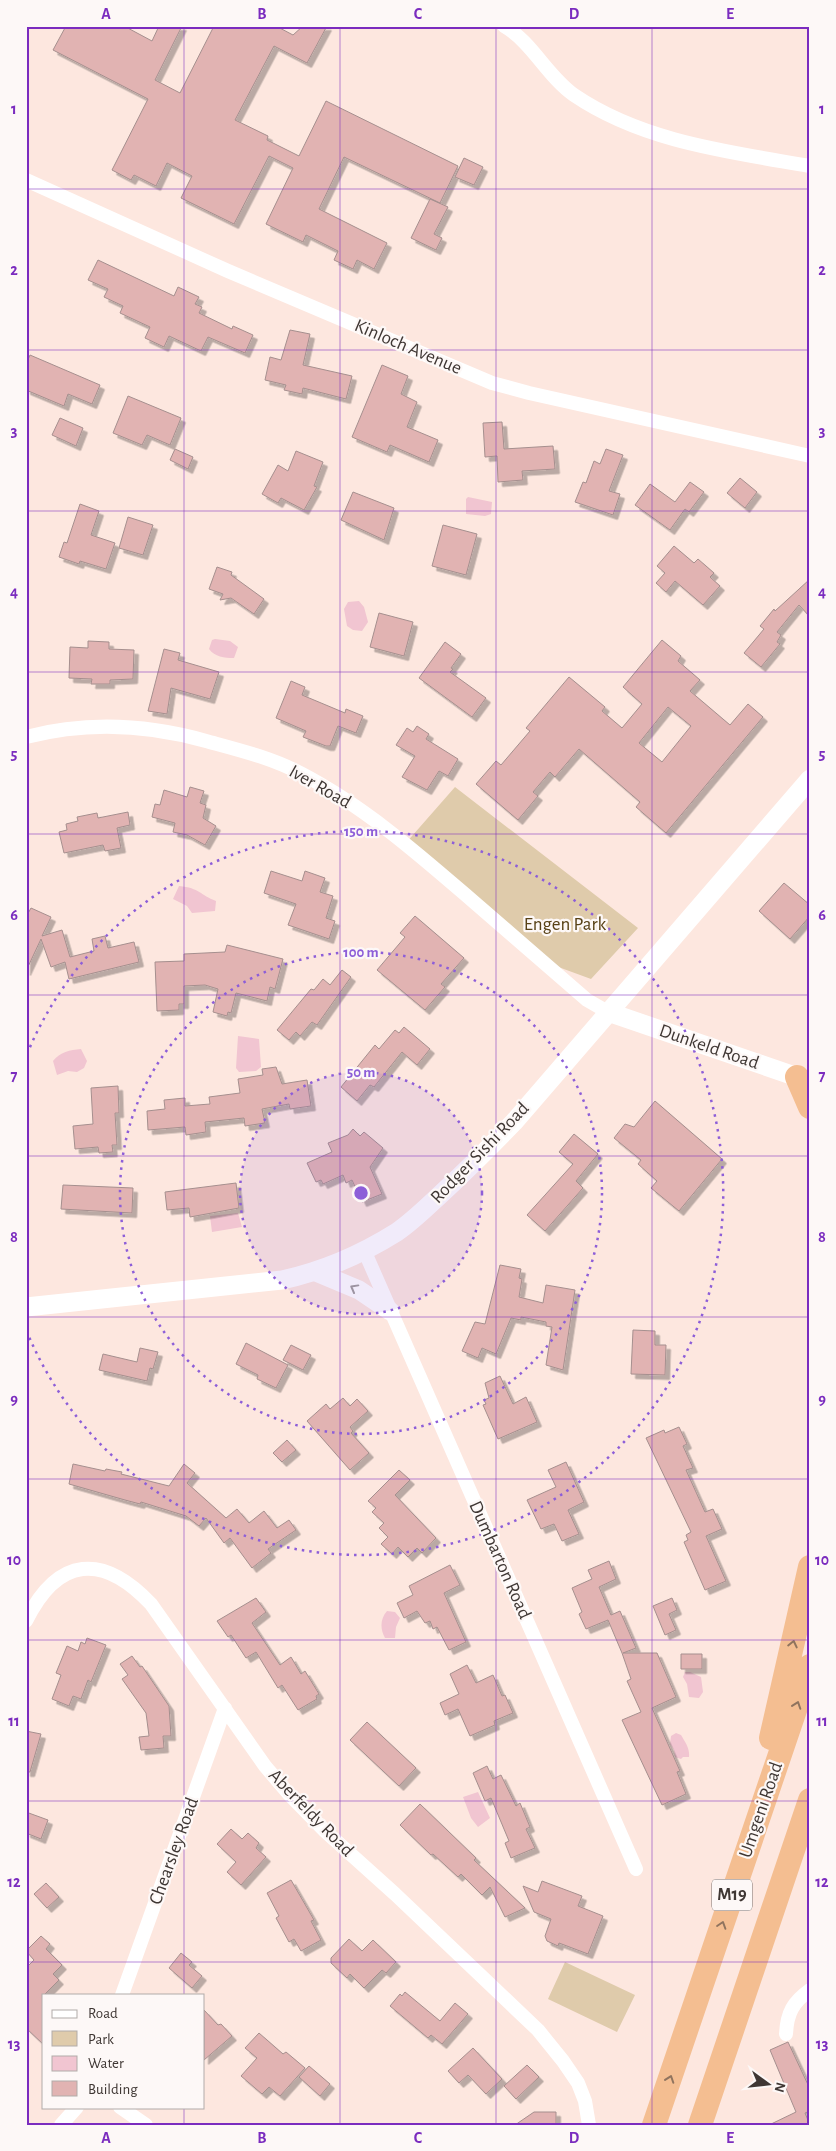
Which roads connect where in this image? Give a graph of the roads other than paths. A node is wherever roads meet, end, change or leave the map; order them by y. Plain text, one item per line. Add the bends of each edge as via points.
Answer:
1 (504, 26) edge
2 (810, 166) edge
3 (26, 180) edge
4 (810, 456) edge
5 (26, 737) edge
6 (810, 780) edge
7 (608, 1012) junction
8 (803, 1080) edge
9 (810, 1107) edge
10 (364, 1250) junction
11 (316, 1272) junction
12 (26, 1307) edge
13 (390, 1311) junction
14 (810, 1567) edge
15 (26, 1621) edge
16 (810, 1666) edge
17 (225, 1708) junction
18 (810, 1800) edge
19 (810, 1837) edge
20 (636, 1869) dead end
21 (738, 1878) junction
22 (810, 1990) edge
23 (122, 1994) edge
24 (734, 2024) junction
25 (786, 2034) dead end
26 (76, 2108) edge
27 (121, 2108) edge
28 (61, 2125) edge
29 (146, 2125) edge
30 (588, 2125) edge
31 (654, 2125) edge
32 (700, 2125) edge

1 - 2 street via 516,34 560,83 593,107 618,119 714,150
3 - 4 street, Kinloch Avenue via 228,271 492,383
5 - 7 street, Iver Road via 87,727 146,728 267,758 302,774 362,811 420,856 587,1000
6 - 7 main road, Rodger Sishi Road
7 - 8 main road, Dunkeld Road
7 - 10 main road, Rodger Sishi Road via 478,1160 414,1220
8 - 9 highway
10 - 11 main road, Rodger Sishi Road
10 - 13 street, Dumbarton Road
11 - 12 main road, Rodger Sishi Road via 274,1281
13 -> 11 main road via 359,1290
13 - 20 street, Dumbarton Road
21 -> 14 highway
15 - 17 street, Aberfeldy Road via 44,1593 69,1573 94,1568 114,1573 151,1604
21 -> 16 highway, Umgeni Road / M19
17 - 23 street, Chearsley Road
17 - 30 street, Aberfeldy Road via 288,1793 538,2030 578,2083 585,2101
18 - 24 highway, M19
19 - 24 highway
31 -> 21 highway, Umgeni Road / M19
22 - 25 street via 796,2000 790,2010
24 - 32 highway, M19
26 - 28 street
27 - 29 street

